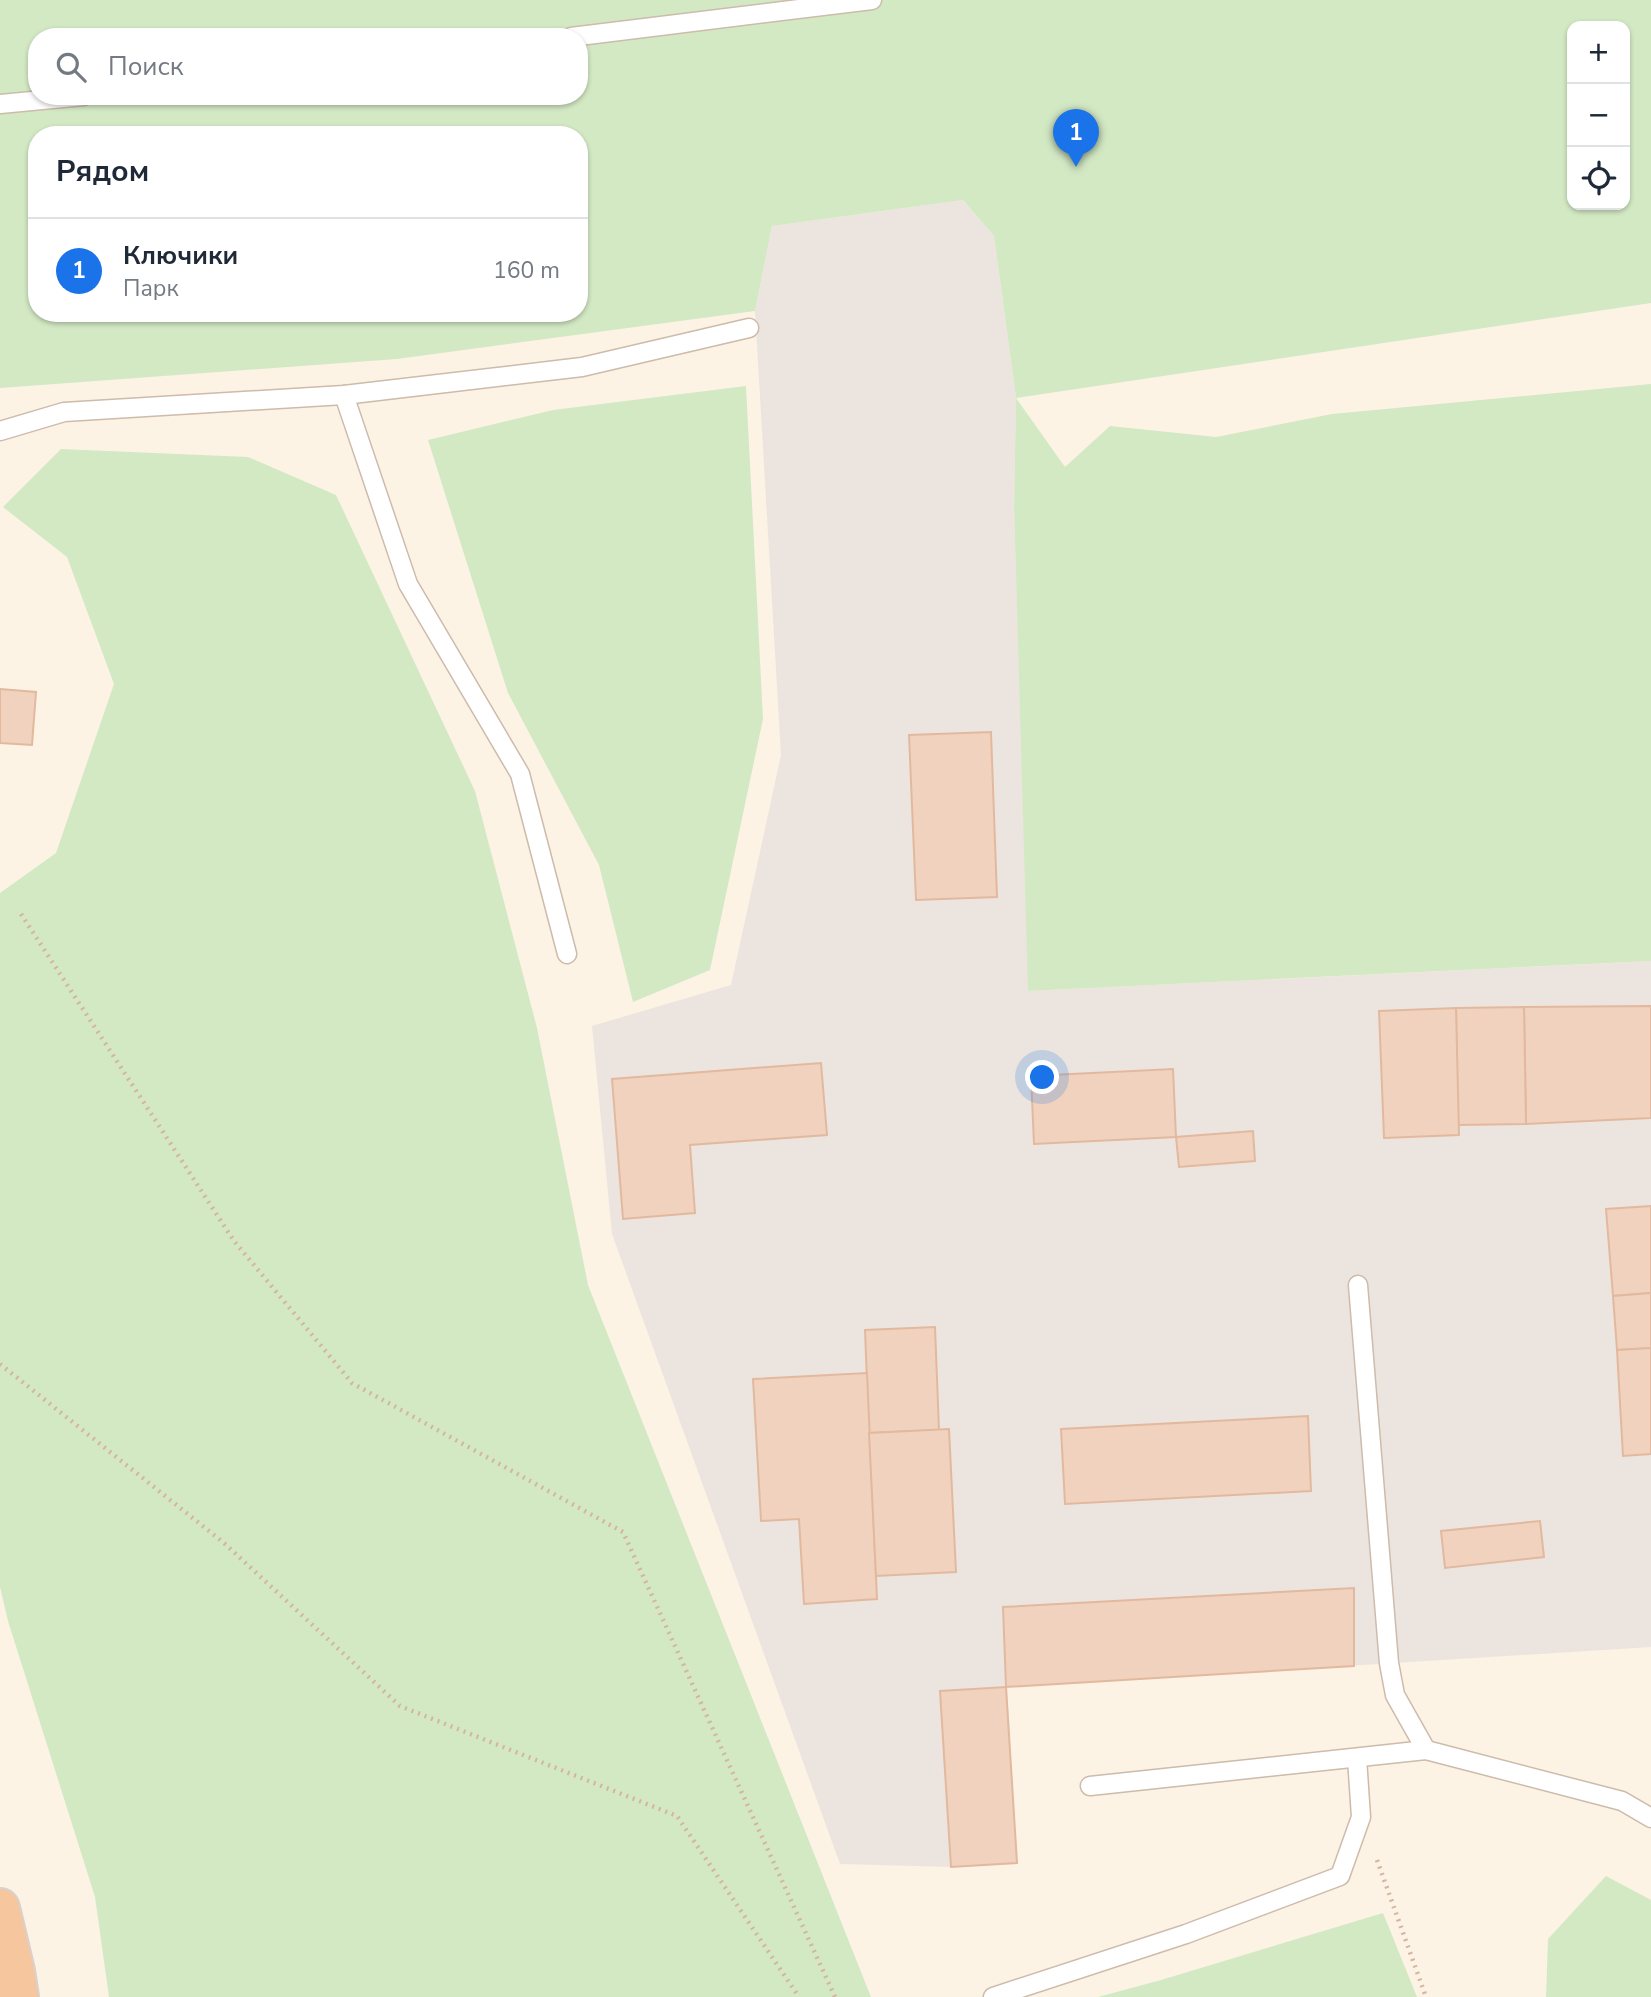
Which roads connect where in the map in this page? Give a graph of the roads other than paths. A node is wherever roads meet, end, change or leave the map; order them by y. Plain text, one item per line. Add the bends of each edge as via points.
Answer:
1 (872, 0) edge
2 (588, 35) edge
3 (28, 101) edge
4 (0, 104) edge
5 (748, 328) dead end
6 (344, 396) junction
7 (0, 431) edge
8 (567, 954) dead end
9 (1358, 1285) dead end
10 (1426, 1750) junction
11 (1357, 1758) junction
12 (1090, 1786) dead end
13 (1651, 1818) edge
14 (0, 1908) edge
15 (19, 1997) edge
16 (993, 1997) edge

1 - 2 lane
3 - 4 lane
5 - 6 lane via 582,367
6 - 7 lane via 64,412
6 - 8 lane via 408,584 520,774
9 - 10 lane via 1389,1663 1395,1695
10 - 11 lane
10 - 13 lane via 1622,1801
11 - 12 lane
11 - 16 lane via 1361,1817 1340,1876 1186,1934
14 - 15 highway

